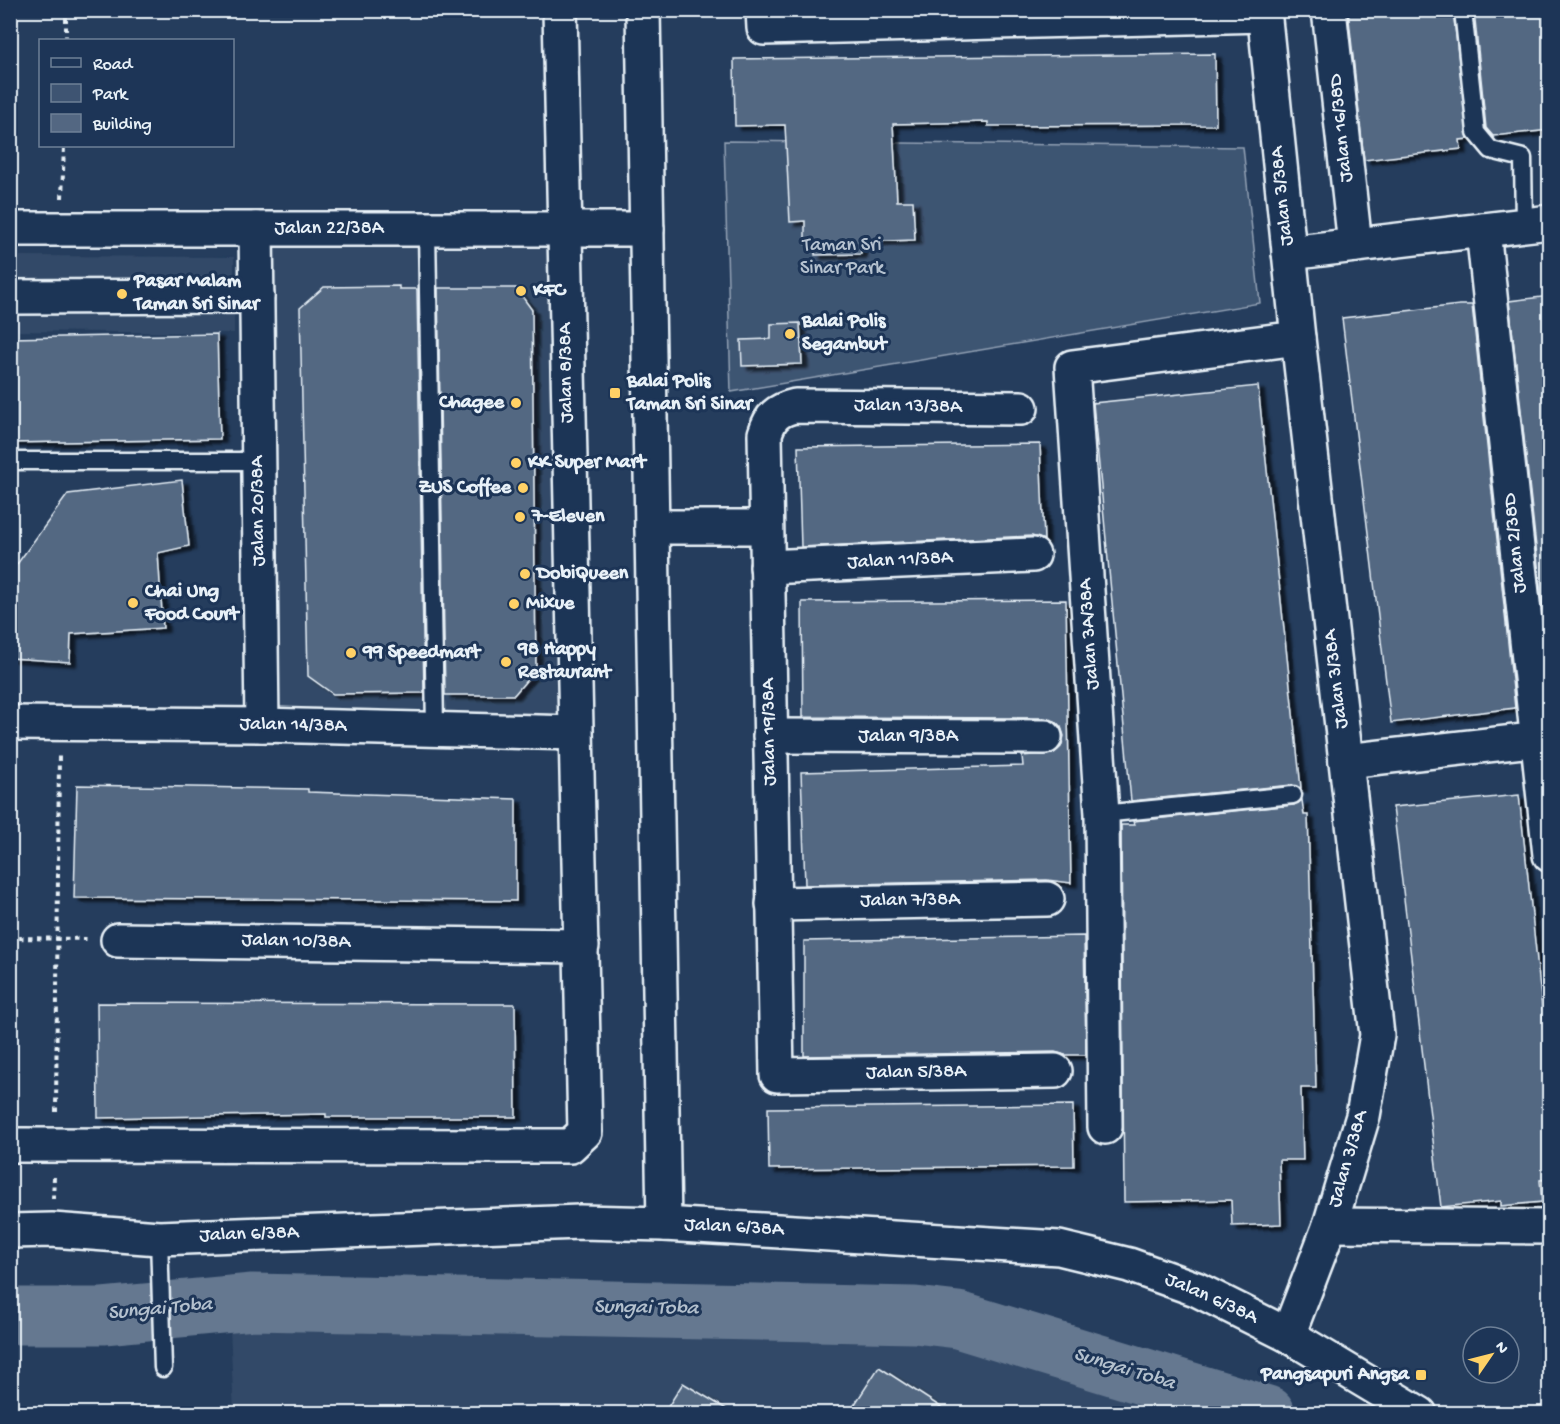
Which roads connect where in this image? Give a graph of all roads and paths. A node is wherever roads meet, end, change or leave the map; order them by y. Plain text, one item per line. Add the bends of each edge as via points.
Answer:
1 (66, 10) edge
2 (560, 10) edge
3 (643, 10) edge
4 (1329, 10) edge
5 (1463, 10) edge
6 (1264, 13) edge
7 (764, 19) edge
8 (66, 39) edge
9 (64, 147) edge
10 (1537, 224) edge
11 (647, 228) junction
12 (10, 229) edge
13 (62, 229) junction
14 (256, 229) junction
15 (427, 229) junction
16 (564, 229) junction
17 (1483, 230) junction
18 (1355, 245) junction
19 (1289, 253) junction
20 (257, 296) junction
21 (10, 297) edge
22 (1298, 338) junction
23 (795, 406) joint
24 (1021, 408) dead end
25 (10, 461) edge
26 (259, 461) junction
27 (652, 527) junction
28 (766, 527) junction
29 (1033, 555) dead end
30 (767, 567) junction
31 (10, 723) edge
32 (59, 723) junction
33 (262, 725) junction
34 (435, 729) junction
35 (575, 733) junction
36 (770, 736) junction
37 (1045, 737) dead end
38 (1543, 739) edge
39 (1346, 761) junction
40 (1293, 795) dead end
41 (1102, 814) junction
42 (1550, 855) edge
43 (1047, 899) dead end
44 (773, 904) junction
45 (10, 938) edge
46 (58, 939) junction
47 (118, 940) joint
48 (582, 946) junction
49 (1055, 1071) dead end
50 (777, 1076) joint
51 (1105, 1127) dead end
52 (10, 1145) edge
53 (55, 1145) junction
54 (664, 1224) junction
55 (1330, 1225) junction
56 (1550, 1227) edge
57 (52, 1230) junction
58 (10, 1231) edge
59 (159, 1238) junction
60 (1288, 1335) junction
61 (163, 1368) dead end
62 (1420, 1413) edge

1 - 8 path
2 - 16 street, Jalan 8/38A
3 - 11 street
4 - 18 street, Jalan 16/38D
5 - 10 lane via 1476,132 1491,150 1523,158
6 - 7 street
6 - 19 street, Jalan 3/38A
9 - 13 path
10 - 17 street
11 - 16 street, Jalan 22/38A
11 - 27 street
12 - 13 street, Jalan 22/38A
13 - 14 street, Jalan 22/38A
14 - 15 street, Jalan 22/38A
14 - 20 street, Jalan 20/38A
15 - 16 street, Jalan 22/38A
15 - 34 lane
16 - 35 street, Jalan 8/38A
17 - 18 street
17 - 38 street, Jalan 2/38D
18 - 19 street
19 - 22 street, Jalan 3/38A
20 - 21 street
20 - 26 street, Jalan 20/38A
22 - 39 street, Jalan 3/38A
22 - 41 street, Jalan 3A/38A via 1072,368
23 - 24 street, Jalan 13/38A
23 - 28 street, Jalan 19/38A via 775,414 765,434
25 - 26 lane
26 - 33 street, Jalan 20/38A
27 - 28 street
27 - 54 street
28 - 30 street, Jalan 19/38A
29 - 30 street, Jalan 11/38A
30 - 36 street, Jalan 19/38A
31 - 32 street, Jalan 14/38A
32 - 33 street, Jalan 14/38A
32 - 46 path
33 - 34 street, Jalan 14/38A
34 - 35 street, Jalan 14/38A
35 - 48 street, Jalan 8/38A
36 - 37 street, Jalan 9/38A
36 - 44 street, Jalan 19/38A
38 - 39 street
38 - 42 street, Jalan 2/38D
39 - 55 street, Jalan 3/38A via 1377,1035 1364,1116
40 - 41 lane
41 - 51 street, Jalan 3A/38A
43 - 44 street, Jalan 7/38A
44 - 50 street, Jalan 19/38A
45 - 46 path
46 - 47 path
46 - 53 path
47 - 48 street, Jalan 10/38A
48 - 53 street, Jalan 8/38A via 585,1132 570,1146
49 - 50 street, Jalan 5/38A
52 - 53 street
53 - 57 path
54 - 59 street, Jalan 6/38A via 580,1222
54 - 60 street, Jalan 6/38A via 1059,1248 1129,1265 1196,1289
55 - 56 street
55 - 60 street, Jalan 3/38A
57 - 58 street, Jalan 6/38A
57 - 59 street, Jalan 6/38A
59 - 61 lane
60 - 62 street, Jalan 6/38A

